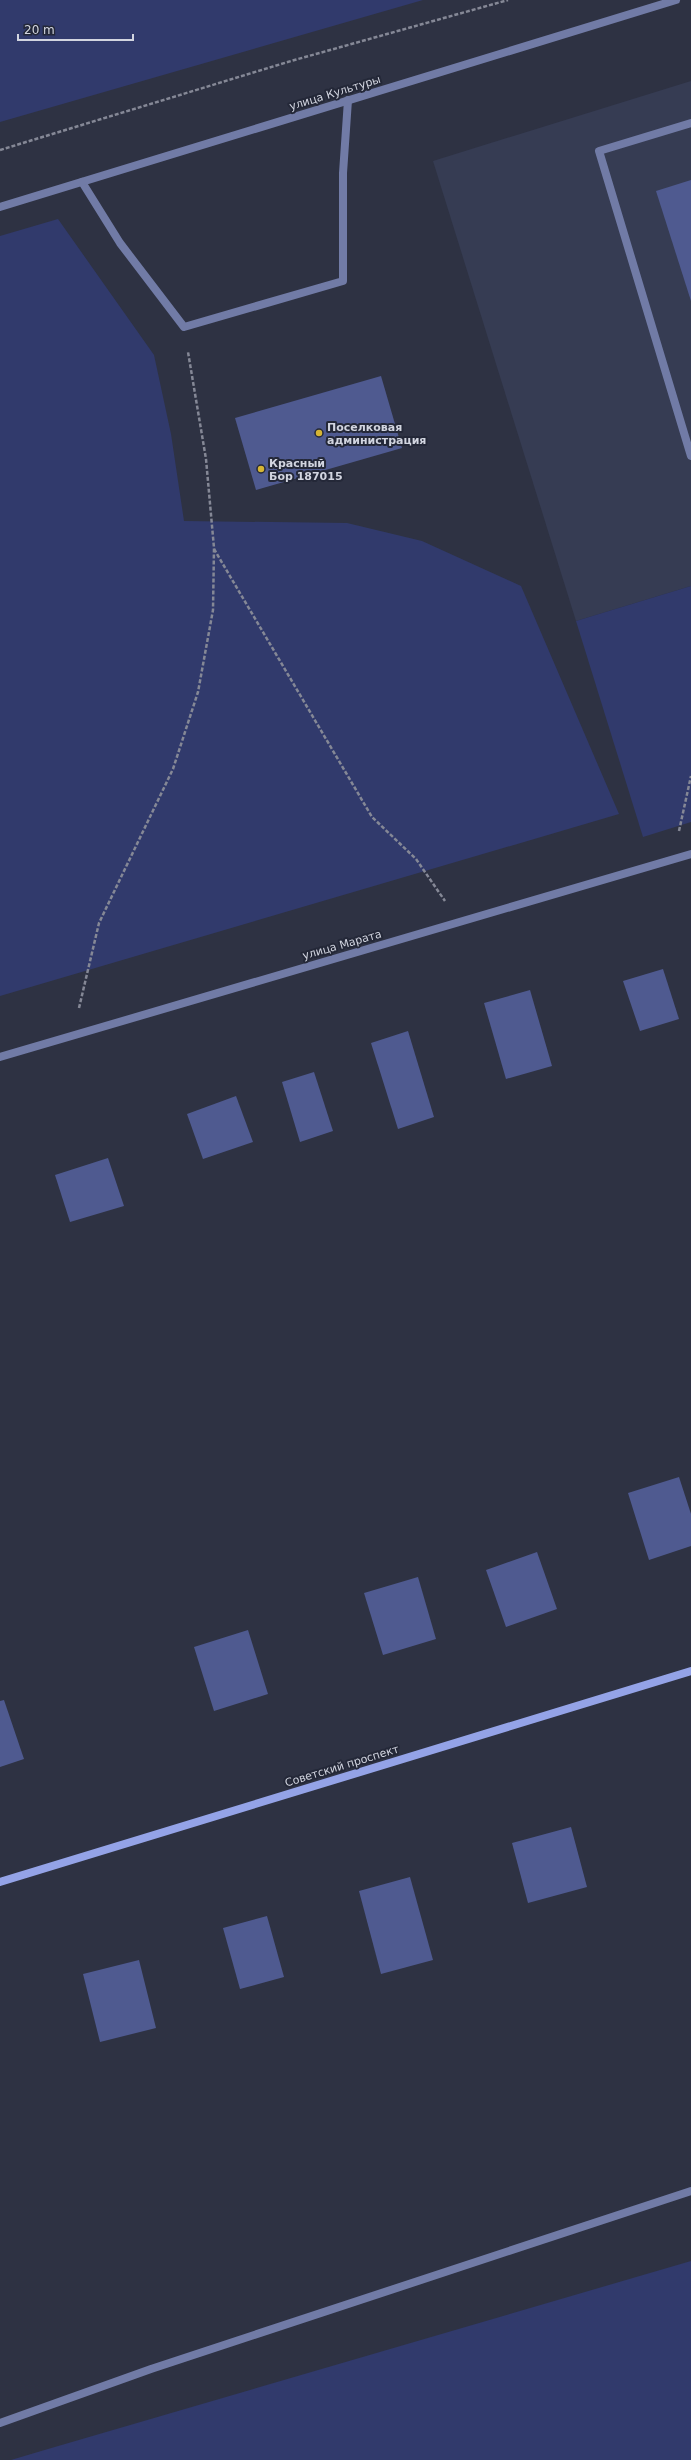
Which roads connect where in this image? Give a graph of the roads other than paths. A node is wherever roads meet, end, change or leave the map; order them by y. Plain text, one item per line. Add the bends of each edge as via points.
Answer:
1 (676, 0) edge
2 (348, 100) junction
3 (691, 123) edge
4 (82, 182) junction
5 (0, 207) edge
6 (691, 456) edge
7 (691, 854) edge
8 (0, 1057) edge
9 (691, 1671) edge
10 (0, 1882) edge
11 (691, 2191) edge
12 (0, 2423) edge

1 - 2 street, улица Культуры
2 - 4 street, улица Культуры
2 - 4 street via 343,173 343,281 184,326 120,243
3 - 6 street via 599,151
4 - 5 street, улица Культуры
7 - 8 street, улица Марата
9 - 10 street, Советский проспект
11 - 12 street via 151,2368

